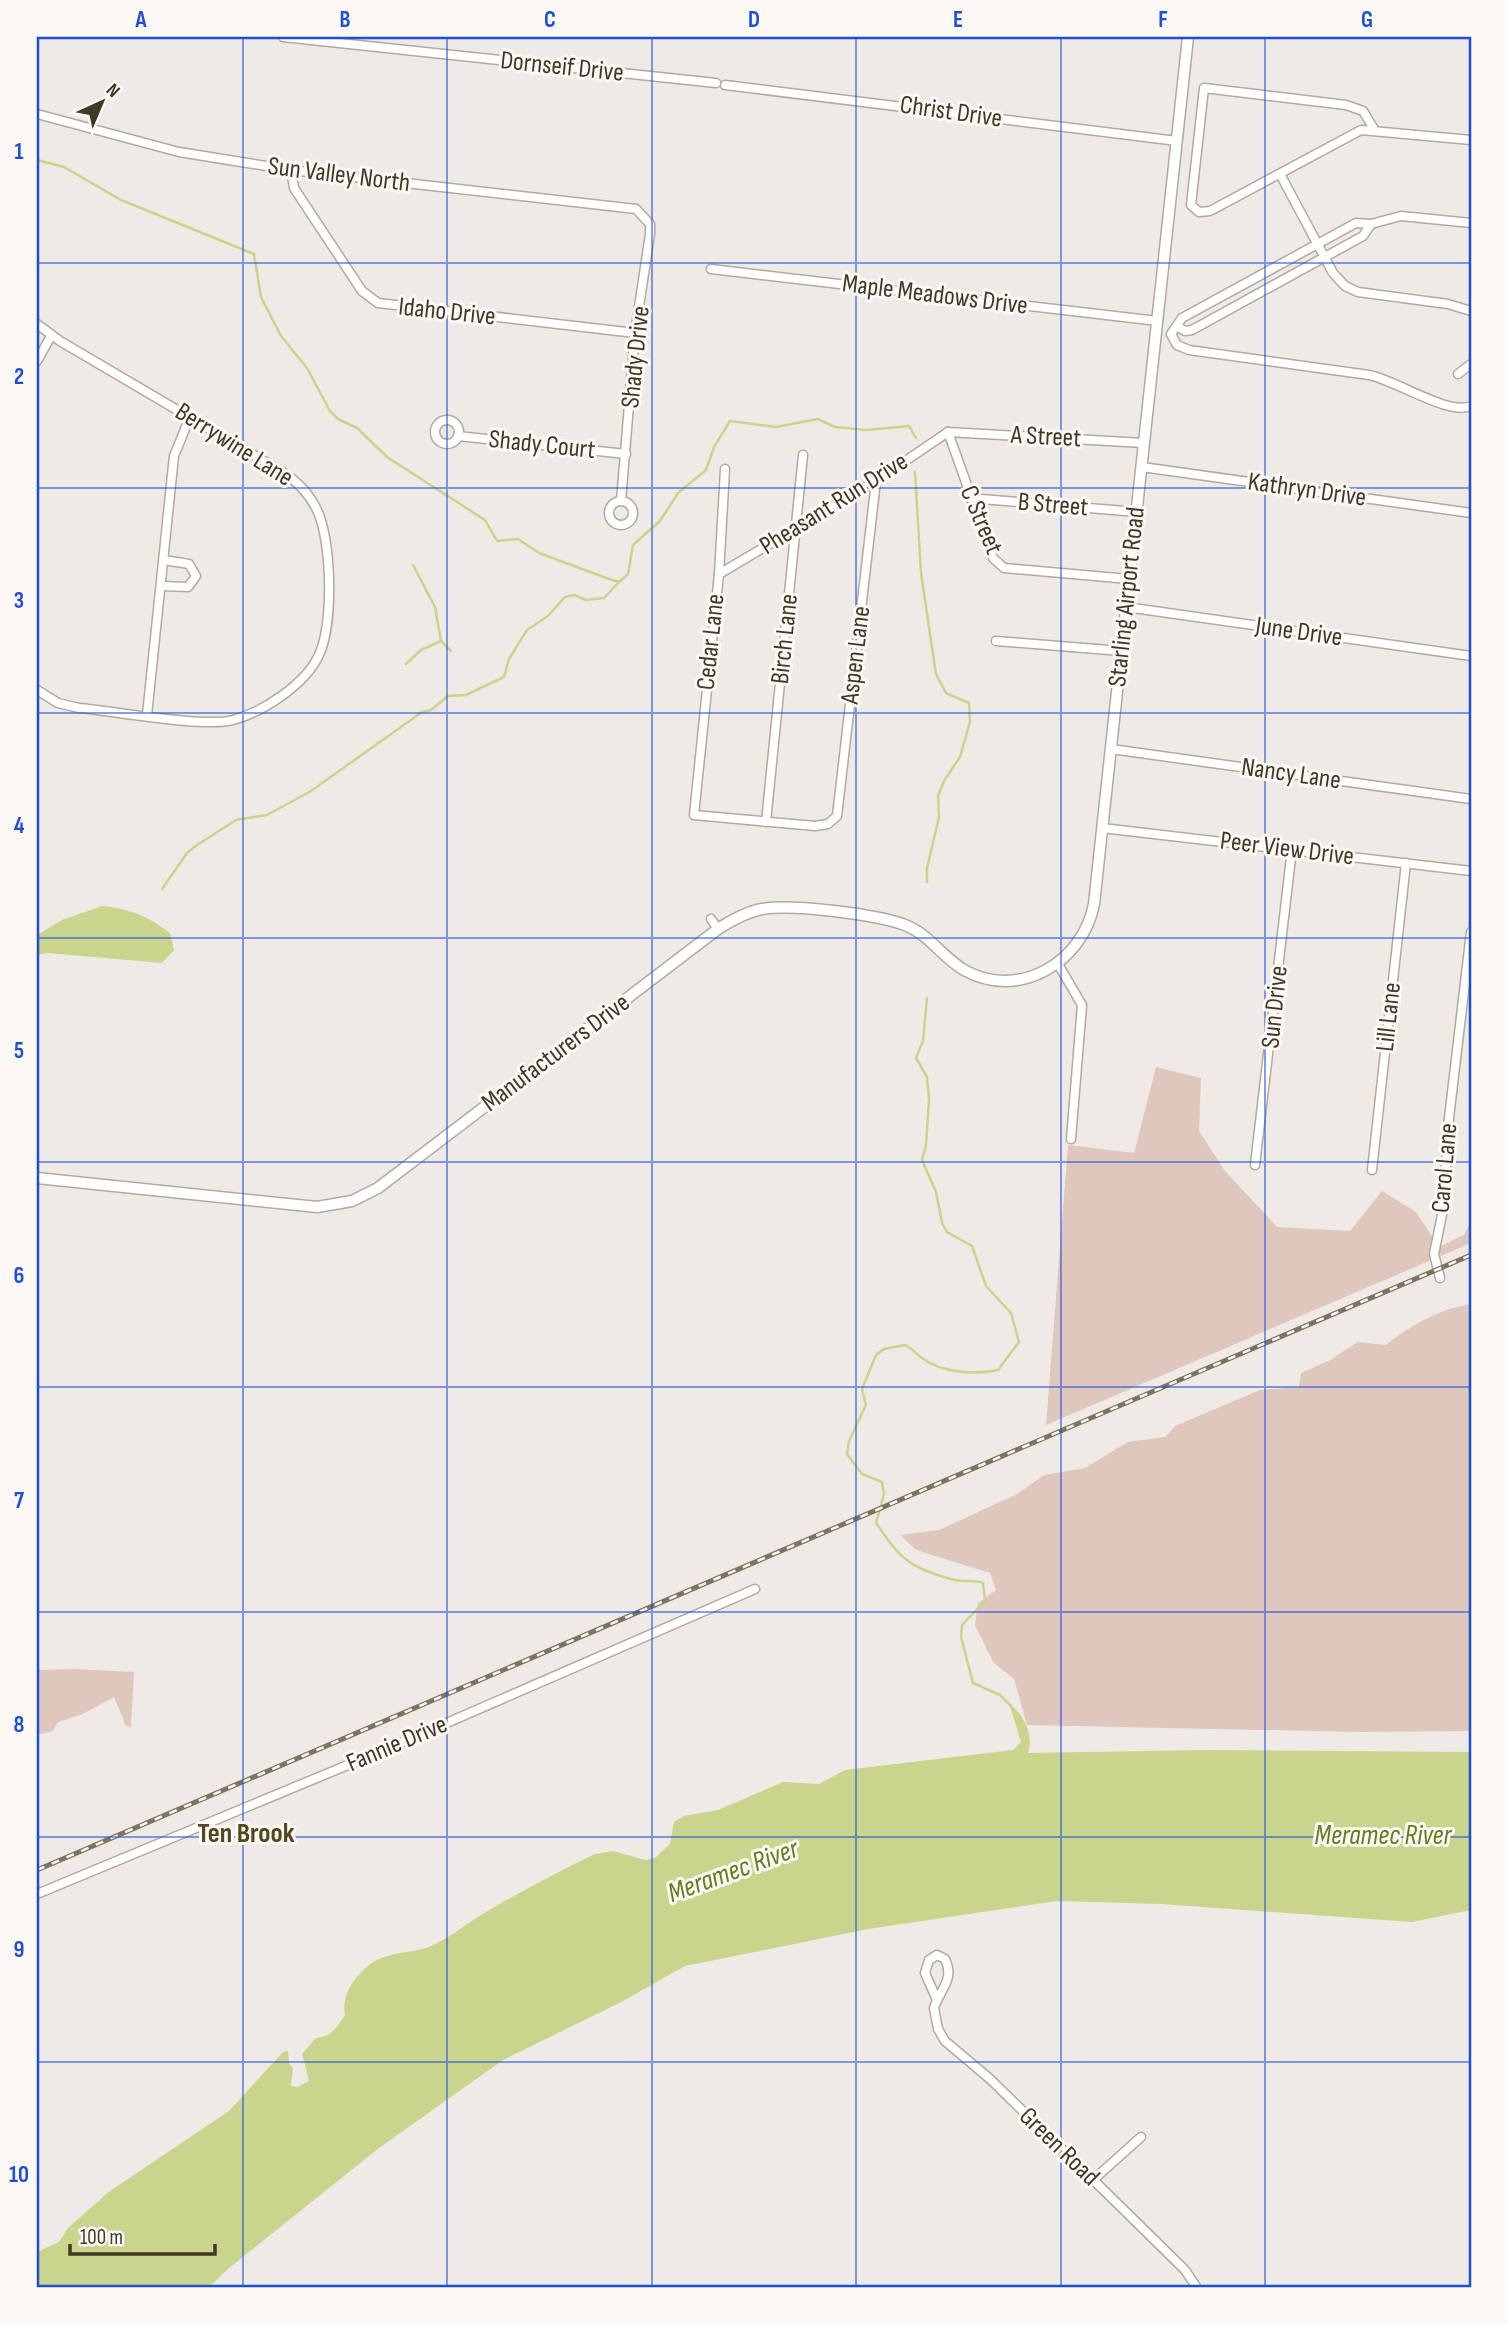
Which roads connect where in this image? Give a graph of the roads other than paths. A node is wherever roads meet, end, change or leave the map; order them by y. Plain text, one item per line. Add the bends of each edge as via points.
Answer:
1 (283, 37) edge
2 (1188, 37) edge
3 (721, 84) joint
4 (37, 114) edge
5 (1374, 129) junction
6 (1471, 140) edge
7 (1177, 141) junction
8 (291, 170) junction
9 (1280, 174) junction
10 (644, 215) joint
11 (1371, 223) junction
12 (1471, 223) edge
13 (1317, 244) junction
14 (1324, 257) junction
15 (711, 270) dead end
16 (1471, 311) edge
17 (1158, 321) junction
18 (37, 324) edge
19 (1178, 327) junction
20 (635, 333) junction
21 (1157, 333) junction
22 (1171, 334) junction
23 (51, 336) junction
24 (37, 361) edge
25 (1471, 364) edge
26 (1458, 374) dead end
27 (1471, 406) edge
28 (190, 417) junction
29 (948, 432) junction
30 (458, 436) dead end
31 (1144, 443) junction
32 (626, 454) junction
33 (803, 455) dead end
34 (1142, 467) junction
35 (725, 469) dead end
36 (876, 481) junction
37 (969, 498) junction
38 (621, 501) dead end
39 (1137, 512) junction
40 (1471, 513) edge
41 (797, 528) junction
42 (164, 560) junction
43 (719, 574) junction
44 (1129, 579) junction
45 (161, 586) junction
46 (1126, 607) junction
47 (996, 641) dead end
48 (1121, 651) junction
49 (1471, 656) edge
50 (37, 690) edge
51 (148, 715) junction
52 (1111, 749) junction
53 (1471, 799) edge
54 (766, 822) junction
55 (1102, 828) junction
56 (1292, 849) junction
57 (1406, 863) junction
58 (1471, 871) edge
59 (711, 919) dead end
60 (718, 929) junction
61 (1471, 932) edge
62 (1058, 964) junction
63 (1070, 1139) dead end
64 (1255, 1165) dead end
65 (1372, 1171) dead end
66 (37, 1178) edge
67 (1440, 1278) dead end
68 (755, 1589) dead end
69 (37, 1894) edge
70 (937, 2000) junction
71 (1141, 2137) dead end
72 (1093, 2180) junction
73 (1198, 2288) edge

1 - 3 street, Dornseif Drive
2 - 7 street, Starling Airport Road
3 - 7 street, Christ Drive
4 - 8 street, Sun Valley North via 179,152
5 - 6 street
5 - 9 street via 1358,131
5 - 9 street via 1367,115 1351,106 1204,88 1190,195 1195,210 1210,211
7 - 17 street, Starling Airport Road
8 - 10 street, Sun Valley North via 636,209
8 - 20 street, Idaho Drive via 301,200 362,291 378,303
9 - 13 street
10 - 20 street, Shady Drive via 650,233
11 - 12 street via 1401,216
11 - 13 street via 1356,223
11 - 14 street via 1363,236
13 - 14 street
13 - 19 street via 1185,316
14 - 16 street via 1340,282 1358,292
14 - 19 street via 1192,330
15 - 17 street, Maple Meadows Drive
17 - 21 street, Starling Airport Road
18 - 23 street, Berrywine Lane
19 - 22 street
20 - 32 street, Shady Drive
21 - 22 street
21 - 31 street, Starling Airport Road
22 - 27 street via 1177,345 1189,350 1373,376 1449,407
23 - 24 street
23 - 28 street, Berrywine Lane
25 - 26 street
28 - 42 street via 174,456
28 - 51 street, Berrywine Lane via 281,471 312,500 325,539 326,634 319,656 298,681 241,717 220,722
29 - 31 street, A Street
29 - 36 street, Pheasant Run Drive
29 - 37 street, C Street
30 - 32 street, Shady Court
31 - 34 street, Starling Airport Road
32 - 38 street, Shady Drive
33 - 41 street, Birch Lane
34 - 39 street, Starling Airport Road
34 - 40 street, Kathryn Drive
35 - 43 street, Cedar Lane
36 - 41 street, Pheasant Run Drive
36 - 54 street, Aspen Lane via 837,816 815,827
37 - 39 street, B Street
37 - 44 street, C Street via 993,558 1004,568
39 - 44 street, Starling Airport Road
41 - 43 street, Pheasant Run Drive
41 - 54 street, Birch Lane
42 - 45 street
42 - 45 street via 189,564 196,576 188,587
43 - 54 street, Cedar Lane via 694,815
44 - 46 street, Starling Airport Road
45 - 51 street
46 - 48 street, Starling Airport Road
46 - 49 street, June Drive
47 - 48 street
48 - 52 street, Starling Airport Road
50 - 51 street, Berrywine Lane via 67,705
52 - 53 street, Nancy Lane
52 - 55 street, Starling Airport Road
55 - 56 street, Peer View Drive
55 - 62 street, Starling Airport Road via 1091,920 1076,948
56 - 57 street, Peer View Drive
56 - 64 street, Sun Drive
57 - 58 street, Peer View Drive
57 - 65 street, Lill Lane
59 - 60 street
60 - 62 street, Manufacturers Drive via 757,910 808,910 903,924 958,966 988,979 1024,979
60 - 66 street, Manufacturers Drive via 378,1188 352,1202 317,1207
61 - 67 street, Carol Lane via 1443,1210 1434,1254
62 - 63 street via 1082,1005
68 - 69 street, Fannie Drive
70 - 70 street, Green Road via 950,1969 937,1955 929,1960 925,1973
70 - 72 street, Green Road via 934,2008 945,2040
71 - 72 street
72 - 73 street, Green Road

